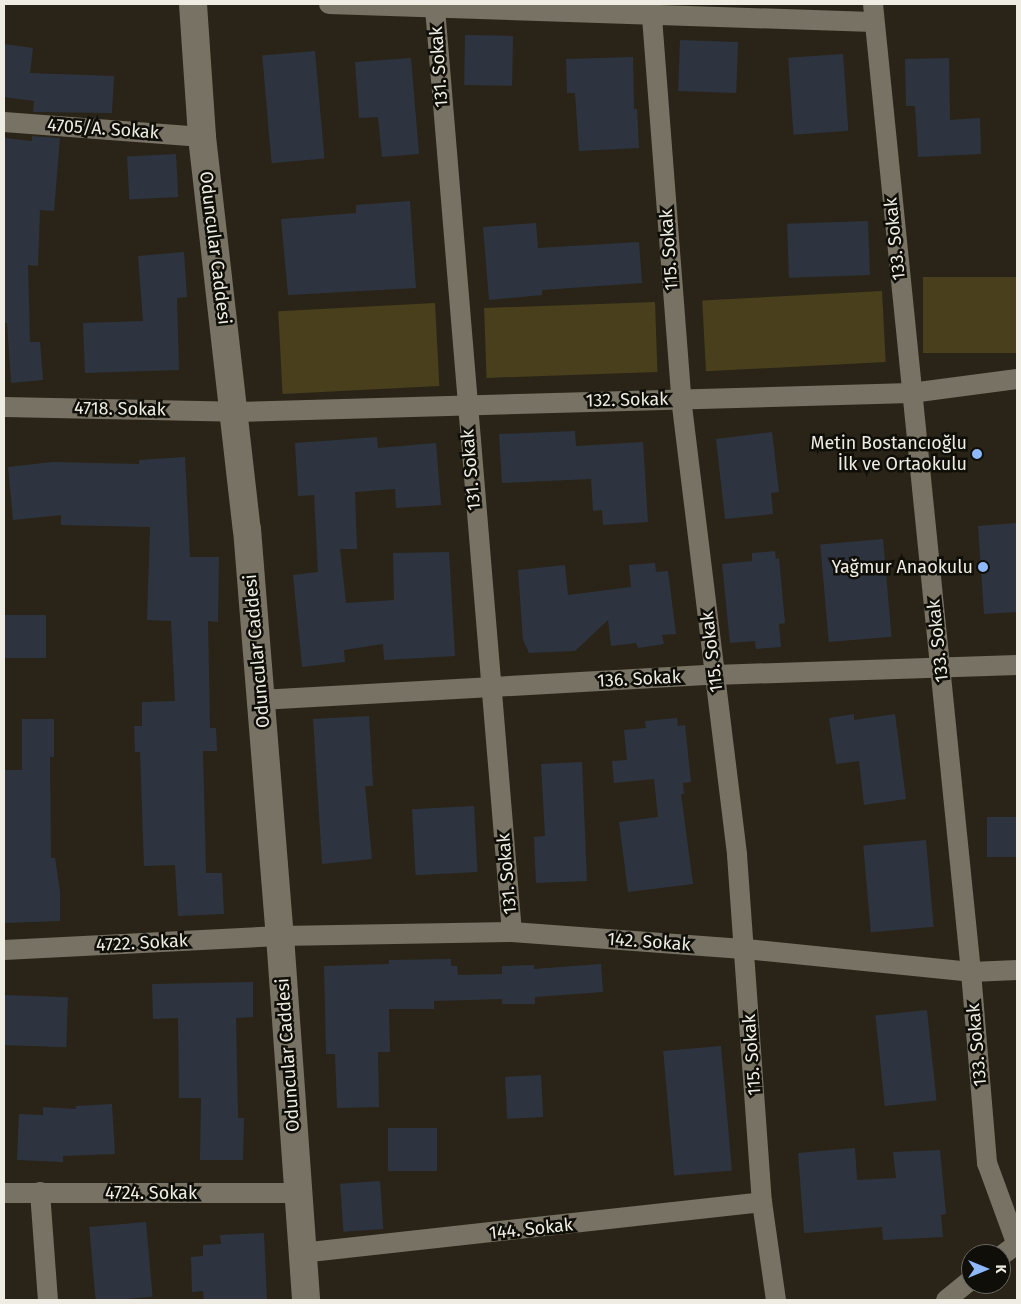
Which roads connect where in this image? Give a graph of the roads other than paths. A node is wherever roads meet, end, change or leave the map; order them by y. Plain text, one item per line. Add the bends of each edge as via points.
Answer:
1 (193, 4) edge
2 (329, 4) edge
3 (398, 5) edge
4 (434, 8) junction
5 (652, 10) edge
6 (873, 13) edge
7 (4, 122) edge
8 (202, 137) junction
9 (1017, 379) edge
10 (911, 393) junction
11 (681, 398) junction
12 (465, 403) junction
13 (4, 407) edge
14 (236, 412) junction
15 (941, 666) junction
16 (1017, 666) edge
17 (714, 675) junction
18 (490, 687) junction
19 (260, 700) junction
20 (512, 932) junction
21 (280, 936) junction
22 (746, 949) junction
23 (4, 950) edge
24 (1017, 970) edge
25 (971, 972) junction
26 (40, 1192) junction
27 (4, 1193) edge
28 (298, 1193) junction
29 (762, 1202) junction
30 (1017, 1244) edge
31 (301, 1253) junction
32 (961, 1288) edge
33 (48, 1300) edge
34 (306, 1300) edge
35 (776, 1300) edge
36 (946, 1300) edge

1 - 8 street, Oduncular Caddesi
2 - 3 street
3 - 4 street
4 - 5 street
4 - 12 street, 131. Sokak
5 - 6 street
5 - 11 street, 115. Sokak
6 - 10 street, 133. Sokak
7 - 8 street, 4705/A. Sokak
8 - 14 street, Oduncular Caddesi
9 - 10 street, 132. Sokak
10 - 11 street, 132. Sokak
10 - 15 street, 133. Sokak
11 - 12 street, 132. Sokak
11 - 17 street, 115. Sokak
12 - 14 street, 132. Sokak
12 - 18 street, 131. Sokak
13 - 14 street, 4718. Sokak
14 - 19 street, Oduncular Caddesi
15 - 16 street, 136. Sokak
15 - 17 street, 136. Sokak
15 - 25 street, 133. Sokak
17 - 18 street, 136. Sokak
17 - 22 street, 115. Sokak
18 - 19 street, 136. Sokak
18 - 20 street, 131. Sokak
19 - 21 street, Oduncular Caddesi
20 - 21 street, 142. Sokak
20 - 22 street, 142. Sokak
21 - 23 street, 4722. Sokak
21 - 28 street, Oduncular Caddesi
22 - 25 street, 142. Sokak
22 - 29 street, 115. Sokak
24 - 25 street, 142. Sokak
25 - 30 street, 133. Sokak via 987,1163
26 - 27 street, 4724. Sokak
26 - 28 street, 4724. Sokak
26 - 33 street
28 - 31 street, Oduncular Caddesi
29 - 31 street, 144. Sokak
29 - 35 street, 115. Sokak
31 - 34 street, Oduncular Caddesi
32 - 36 street

